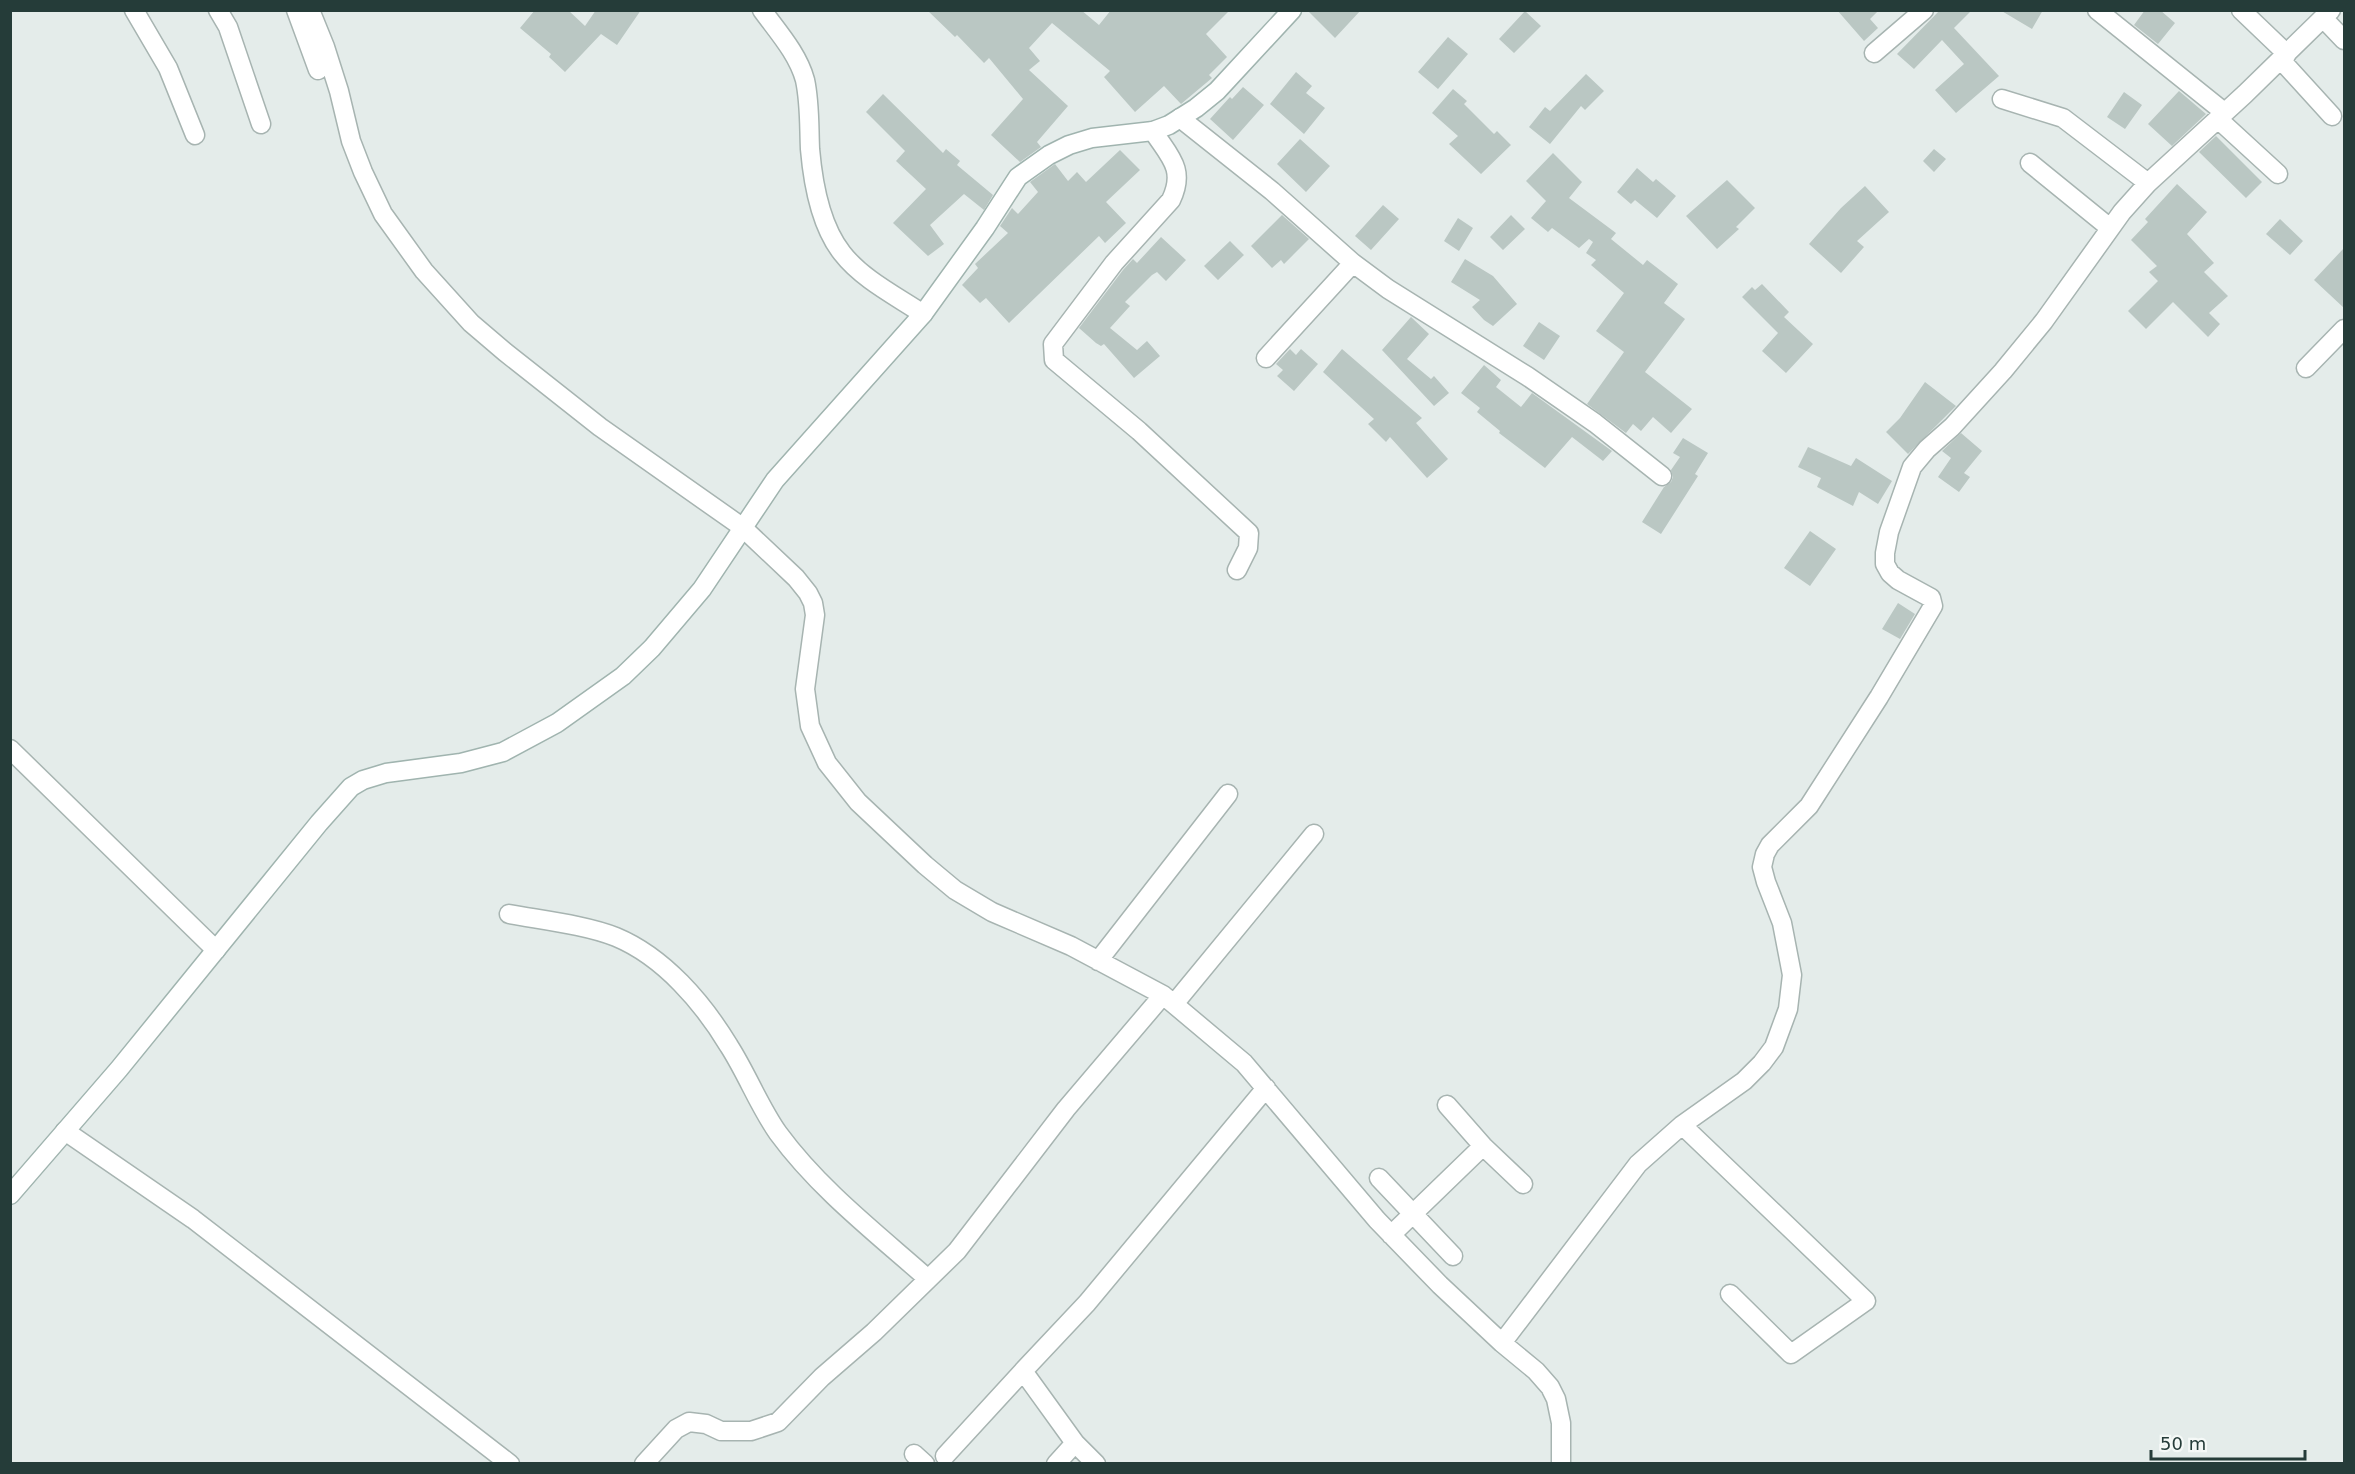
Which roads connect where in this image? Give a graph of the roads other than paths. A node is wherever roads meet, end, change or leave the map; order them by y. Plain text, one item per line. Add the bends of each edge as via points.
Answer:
1 (134, 10) edge
2 (218, 10) edge
3 (296, 10) edge
4 (310, 10) edge
5 (762, 10) edge
6 (1292, 10) edge
7 (1924, 10) edge
8 (2097, 10) edge
9 (2241, 10) edge
10 (2327, 15) edge
11 (2344, 40) edge
12 (1874, 53) dead end
13 (2284, 57) junction
14 (318, 70) dead end
15 (2002, 99) dead end
16 (2221, 116) junction
17 (2332, 116) dead end
18 (1180, 118) junction
19 (261, 124) dead end
20 (1153, 131) junction
21 (195, 135) dead end
22 (2030, 163) dead end
23 (2278, 174) dead end
24 (2148, 183) junction
25 (2110, 228) junction
26 (1353, 263) junction
27 (923, 314) junction
28 (2344, 329) edge
29 (1266, 358) dead end
30 (2306, 368) dead end
31 (1662, 476) dead end
32 (742, 527) junction
33 (1236, 570) dead end
34 (10, 749) edge
35 (1228, 794) dead end
36 (1314, 834) dead end
37 (509, 914) dead end
38 (216, 950) junction
39 (1098, 961) junction
40 (1168, 1000) junction
41 (1266, 1088) junction
42 (1447, 1105) dead end
43 (1682, 1125) junction
44 (65, 1131) junction
45 (1484, 1146) junction
46 (1379, 1178) dead end
47 (1523, 1184) dead end
48 (10, 1195) edge
49 (1412, 1214) junction
50 (1391, 1235) junction
51 (1453, 1256) dead end
52 (928, 1279) junction
53 (1730, 1294) dead end
54 (1502, 1343) junction
55 (1023, 1371) junction
56 (1076, 1443) junction
57 (945, 1456) dead end
58 (510, 1464) edge
59 (644, 1464) edge
60 (1056, 1464) edge
61 (1096, 1464) edge
62 (1561, 1464) edge

1 - 21 street via 168,68
2 - 19 street via 228,27
3 - 14 street
4 - 32 street via 363,172 383,214 424,271 471,323 513,359 600,427
5 - 27 street via 795,57 805,80 814,182 835,241 861,272
6 - 18 street via 1217,91
7 - 12 street
8 - 16 street
9 - 13 street
10 - 11 street
10 - 13 street
13 - 16 street
13 - 17 street
15 - 24 street via 2063,118
16 - 23 street
16 - 24 street
18 - 20 street
18 - 26 street via 1272,191
20 - 27 street via 1069,145 1031,166 1009,189
20 - 33 street via 1176,166 1176,190 1114,262 1053,344 1054,360 1139,431 1249,533 1248,548
22 - 25 street
24 - 25 street
25 - 43 street via 2003,371 1912,467 1889,532 1885,564 1898,580 1931,598 1934,606 1809,806 1765,854 1762,867 1782,922 1792,975 1781,1033 1762,1063 1744,1081
26 - 29 street
26 - 31 street via 1527,376
27 - 32 street via 775,480
28 - 30 street
32 - 38 street via 702,589 673,624 623,676 557,723 503,752 461,763 386,773 351,787
32 - 39 street via 796,578 813,603 814,631 804,689 806,709 827,763 852,794 955,890 992,912
34 - 38 street
35 - 39 street
36 - 40 street
37 - 52 street via 616,937 662,965 680,981 729,1045 765,1112 795,1155
38 - 44 street
39 - 40 street
40 - 41 street via 1244,1063
40 - 52 street via 1066,1109 975,1229
41 - 50 street
41 - 55 street via 1087,1304
42 - 45 street
43 - 53 street via 1866,1302 1791,1354
43 - 54 street via 1628,1176
44 - 48 street
44 - 58 street via 193,1219
45 - 47 street
45 - 49 street
46 - 49 street
49 - 50 street
49 - 51 street
50 - 54 street
52 - 59 street via 778,1422 751,1431 721,1431 689,1422 676,1429
54 - 62 street via 1536,1371 1556,1399 1561,1423
55 - 56 street
55 - 57 street
56 - 60 street
56 - 61 street

